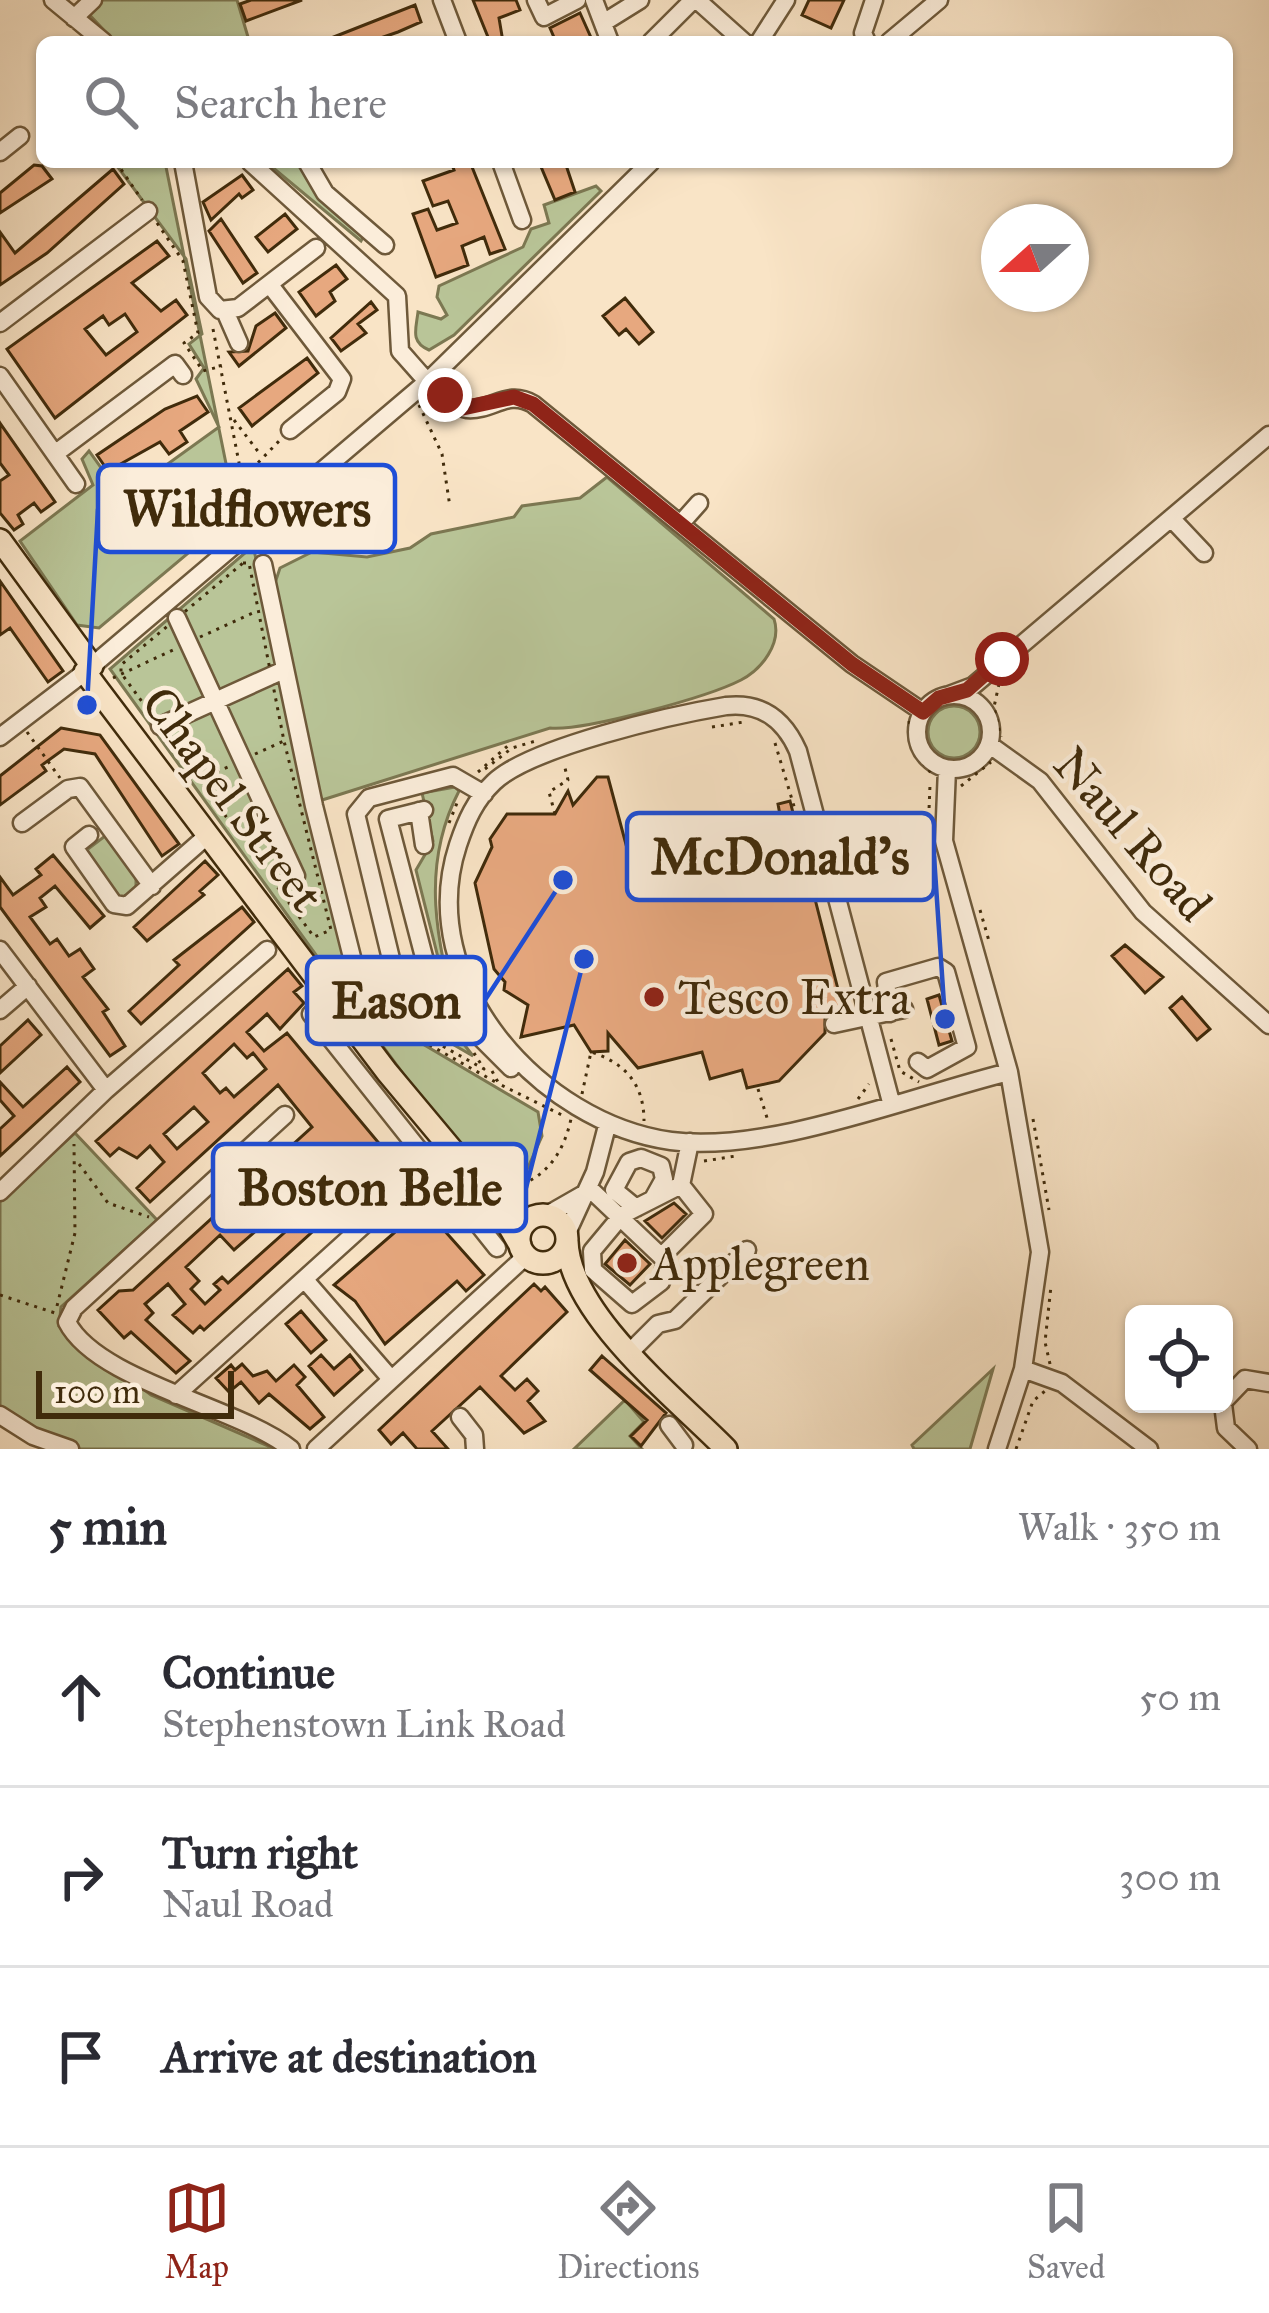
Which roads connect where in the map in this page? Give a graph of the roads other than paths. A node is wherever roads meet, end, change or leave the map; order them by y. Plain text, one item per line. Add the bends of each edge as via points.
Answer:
1 (53, 0) edge
2 (93, 0) edge
3 (442, 0) edge
4 (536, 0) edge
5 (577, 0) edge
6 (594, 0) edge
7 (640, 0) edge
8 (695, 0) edge
9 (786, 0) edge
10 (874, 0) edge
11 (939, 0) edge
12 (74, 18) junction
13 (602, 22) junction
14 (96, 36) edge
15 (453, 36) edge
16 (608, 36) edge
17 (657, 36) edge
18 (737, 36) edge
19 (763, 36) edge
20 (864, 36) edge
21 (896, 36) edge
22 (20, 136) dead end
23 (0, 152) edge
24 (184, 168) edge
25 (257, 168) edge
26 (311, 168) edge
27 (502, 168) edge
28 (645, 168) edge
29 (148, 211) road end
30 (523, 220) dead end
31 (386, 244) dead end
32 (316, 248) dead end
33 (270, 285) junction
34 (225, 311) junction
35 (0, 323) edge
36 (239, 343) dead end
37 (183, 375) dead end
38 (0, 376) edge
39 (429, 380) junction
40 (300, 430) road end
41 (1269, 435) edge
42 (56, 453) junction
43 (76, 484) dead end
44 (699, 503) dead end
45 (1171, 518) junction
46 (683, 521) junction
47 (0, 540) edge
48 (1204, 553) dead end
49 (263, 563) dead end
50 (177, 618) dead end
51 (1002, 669) junction
52 (284, 670) junction
53 (96, 673) junction
54 (949, 695) junction
55 (216, 700) junction
56 (916, 711) junction
57 (985, 711) junction
58 (160, 726) dead end
59 (0, 737) edge
60 (994, 747) junction
61 (946, 769) junction
62 (484, 794) junction
63 (22, 824) dead end
64 (208, 835) junction
65 (89, 836) dead end
66 (392, 836) junction
67 (361, 844) junction
68 (424, 845) dead end
69 (296, 876) dead end
70 (152, 886) junction
71 (0, 950) edge
72 (267, 950) dead end
73 (28, 986) junction
74 (0, 1010) edge
75 (310, 1014) dead end
76 (885, 1014) junction
77 (346, 1019) junction
78 (834, 1024) dead end
79 (1269, 1025) edge
80 (477, 1034) tunnel mouth
81 (918, 1062) dead end
82 (1009, 1072) junction
83 (548, 1088) junction
84 (106, 1090) junction
85 (891, 1102) junction
86 (286, 1115) dead end
87 (607, 1126) junction
88 (689, 1151) junction
89 (428, 1167) junction
90 (681, 1186) junction
91 (588, 1190) junction
92 (0, 1192) edge
93 (495, 1194) junction
94 (654, 1197) junction
95 (629, 1212) junction
96 (543, 1215) junction
97 (567, 1237) junction
98 (748, 1250) dead end
99 (520, 1253) junction
100 (663, 1255) junction
101 (304, 1280) junction
102 (579, 1286) junction
103 (630, 1352) junction
104 (1023, 1369) junction
105 (391, 1378) junction
106 (1269, 1383) edge
107 (1233, 1392) edge
108 (176, 1395) junction
109 (1224, 1413) edge
110 (0, 1414) edge
111 (460, 1418) dead end
112 (30, 1442) edge
113 (70, 1449) edge
114 (291, 1449) edge
115 (316, 1449) edge
116 (475, 1449) edge
117 (726, 1449) edge
118 (997, 1449) edge
119 (1148, 1449) edge
120 (1248, 1449) edge

1 - 12 street
2 - 12 street
3 - 15 street
4 - 5 street via 544,17
6 - 13 street
7 - 13 street
8 - 17 street
8 - 18 street
9 - 19 street
10 - 20 street
11 - 21 street
12 - 14 street
13 - 16 street
22 - 23 street
24 - 34 street via 208,297
25 - 39 street via 397,296 397,344
26 - 31 street via 325,193
27 - 30 street
28 - 39 street
29 - 35 street via 124,220
32 - 33 street
33 - 34 street
33 - 40 street via 341,377 337,392
34 - 36 street
37 - 42 street via 175,364
38 - 42 street
39 - 46 street via 463,408 528,400
39 - 53 street
41 - 45 street
42 - 43 street
44 - 46 street
45 - 48 street
45 - 51 street
46 - 56 street
47 - 53 main road, Chapel Street
49 - 52 street
50 - 55 street
51 - 54 street
51 - 57 street
52 - 55 street
52 - 77 street via 359,983 362,1003
53 - 59 street
53 - 64 main road, Chapel Street
54 - 56 street
54 - 57 street
55 - 58 street
55 - 69 street
56 - 61 street via 918,742
57 - 60 street
60 - 61 street via 972,765
60 - 79 street, Naul Road via 1061,802 1167,938
61 - 82 street via 944,841
62 - 67 street via 454,776 370,798 356,814
62 - 76 street via 513,767 560,748 715,708 748,705 769,714 791,737 804,829
62 - 83 street via 451,874 459,958 489,1025
63 - 70 street via 80,787
64 - 70 street
64 - 77 main road, Chapel Street
65 - 70 street via 74,847 114,904 130,905
66 - 67 street
66 - 67 street via 437,1016 399,992
66 - 68 street via 388,819 421,811
71 - 73 street
72 - 84 street
73 - 74 street
73 - 84 street
75 - 89 street
76 - 78 street
76 - 81 street via 886,982 938,967 946,972 967,1047 927,1069
76 - 85 street
77 - 93 main road, Chapel Street
80 - 83 street via 528,1084
82 - 85 street
82 - 104 street via 1040,1252
83 - 87 street
84 - 92 street
85 - 88 street
86 - 108 street via 61,1315 87,1344
87 - 88 street
87 - 91 street
88 - 90 street
89 - 99 street
89 - 101 street
90 - 94 street
90 - 100 street via 704,1214
91 - 95 street
91 - 96 street
91 - 97 street
93 - 96 main road via 509,1209
93 - 99 main road, Chapel Street
94 - 95 street
94 - 95 street via 661,1166 629,1162 614,1190
95 - 100 street
95 - 100 street via 592,1251 593,1270 632,1304 667,1272
96 - 97 main road
96 - 99 main road via 521,1229
97 - 99 main road via 558,1258
97 - 102 main road
98 - 103 street
99 - 102 main road
99 - 105 street
101 - 105 street
101 - 108 street
102 - 103 main road
103 - 117 main road
104 - 118 street
104 - 119 street via 1062,1383
105 - 115 street
106 - 107 street via 1245,1378
108 - 114 street
109 - 120 street via 1226,1429
110 - 112 street
111 - 116 street
112 - 113 street

